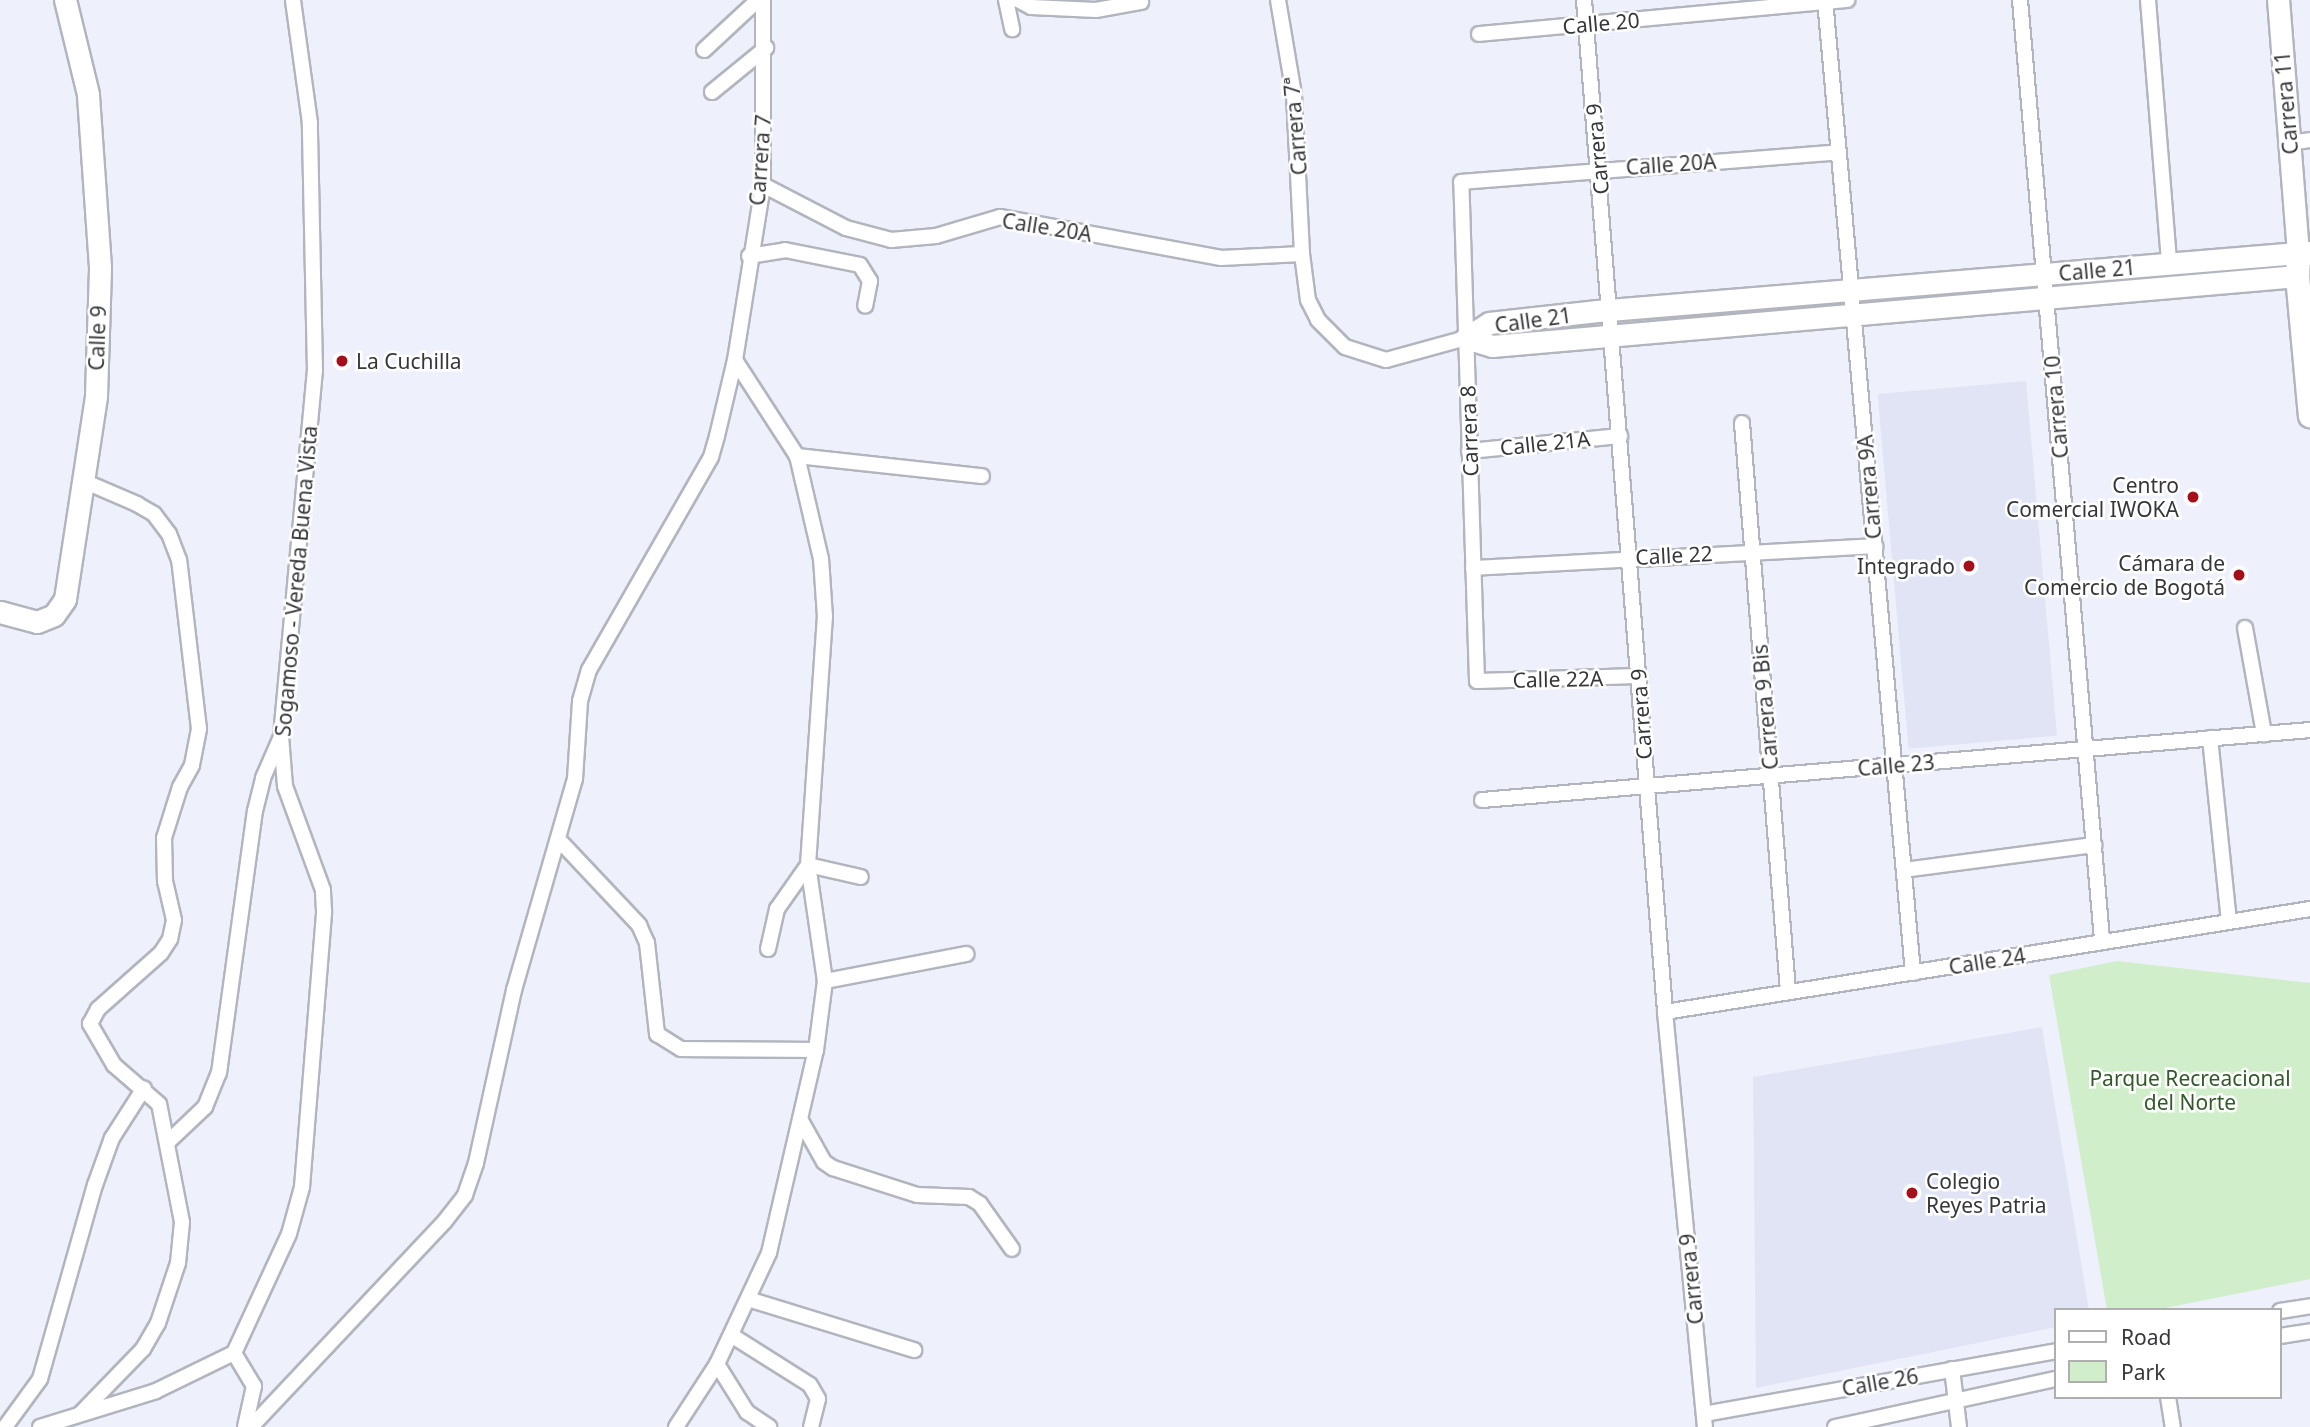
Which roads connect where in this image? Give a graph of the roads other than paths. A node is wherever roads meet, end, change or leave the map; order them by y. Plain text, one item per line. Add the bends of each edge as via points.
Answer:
1 (65, 0) edge
2 (293, 0) edge
3 (761, 0) edge
4 (1006, 0) edge
5 (1018, 0) edge
6 (1278, 0) edge
7 (1584, 0) edge
8 (1847, 0) edge
9 (2020, 0) edge
10 (2148, 0) edge
11 (2277, 0) edge
12 (1825, 1) edge
13 (1141, 2) dead end
14 (1587, 24) junction
15 (1012, 29) dead end
16 (1479, 34) dead end
17 (765, 48) junction
18 (704, 50) dead end
19 (712, 92) dead end
20 (2300, 142) edge
21 (1839, 152) junction
22 (1599, 169) junction
23 (1461, 182) joint
24 (762, 185) junction
25 (2304, 253) edge
26 (1302, 254) junction
27 (749, 256) junction
28 (2169, 264) junction
29 (2044, 274) junction
30 (2297, 276) junction
31 (1852, 290) junction
32 (2046, 298) junction
33 (865, 306) dead end
34 (1610, 311) junction
35 (1854, 314) junction
36 (1612, 334) junction
37 (1466, 338) junction
38 (735, 360) junction
39 (2310, 405) edge
40 (1742, 423) dead end
41 (1620, 436) junction
42 (1469, 451) junction
43 (797, 456) junction
44 (982, 476) dead end
45 (86, 482) junction
46 (1875, 546) junction
47 (1752, 551) junction
48 (1629, 557) junction
49 (1473, 568) junction
50 (0, 612) edge
51 (2245, 628) dead end
52 (1638, 676) junction
53 (1477, 681) joint
54 (2310, 730) edge
55 (2264, 734) junction
56 (281, 736) junction
57 (2210, 738) junction
58 (2086, 749) junction
59 (1895, 765) junction
60 (1770, 776) junction
61 (1647, 786) junction
62 (1482, 800) dead end
63 (559, 840) junction
64 (2094, 845) junction
65 (808, 865) junction
66 (1904, 870) junction
67 (861, 877) dead end
68 (2310, 909) edge
69 (2229, 921) junction
70 (2102, 940) junction
71 (768, 948) dead end
72 (966, 954) dead end
73 (1913, 973) junction
74 (825, 981) junction
75 (1788, 992) junction
76 (1665, 1012) junction
77 (816, 1050) junction
78 (144, 1088) junction
79 (800, 1119) junction
80 (168, 1142) junction
81 (1012, 1249) dead end
82 (748, 1299) junction
83 (2310, 1306) edge
84 (2282, 1311) edge
85 (2310, 1331) edge
86 (731, 1335) junction
87 (2282, 1336) edge
88 (914, 1350) dead end
89 (2054, 1351) edge
90 (234, 1353) junction
91 (717, 1364) junction
92 (1952, 1369) junction
93 (2054, 1379) edge
94 (1957, 1399) junction
95 (2168, 1399) edge
96 (78, 1416) junction
97 (1704, 1420) edge
98 (5, 1427) edge
99 (40, 1427) edge
100 (245, 1427) edge
101 (251, 1427) edge
102 (676, 1427) edge
103 (769, 1427) edge
104 (811, 1427) edge
105 (1835, 1427) edge
106 (1959, 1427) edge
107 (2172, 1427) edge

1 - 45 street, Calle 9 via 88,94 100,267 96,396
2 - 56 street, Sogamoso - Vereda Buena Vista via 310,123 315,371
3 - 17 street, Carrera 7
3 - 18 street
4 - 15 street
5 - 13 street via 1031,6 1096,10
6 - 26 street, Carrera 7ª via 1294,94
7 - 14 street, Carrera 9
8 - 12 street, Calle 20
9 - 29 street, Carrera 10
10 - 28 street
11 - 20 street, Carrera 11
12 - 14 street, Calle 20
12 - 21 street, Carrera 9A
14 - 16 street, Calle 20
14 - 22 street, Carrera 9
17 - 19 street
17 - 24 street, Carrera 7
20 - 25 street, Carrera 11
21 - 22 street, Calle 20A
21 - 31 street, Carrera 9A
22 - 23 street, Calle 20A
22 - 34 street, Carrera 9
23 - 37 street, Carrera 8
24 - 26 street, Calle 20A via 846,228 891,240 936,236 1000,217 1221,258
24 - 27 street, Carrera 7
25 - 28 street, Calle 21
25 - 30 main road, Carrera 11
26 - 37 street, Carrera 7ª via 1313,310 1328,333 1345,347 1386,360
27 - 33 street via 785,250 860,265 870,281
27 - 38 street, Carrera 7
28 - 29 street, Calle 21
29 - 31 street, Calle 21
29 - 32 street, Carrera 10
30 - 32 street, Calle 21
30 - 39 main road, Carrera 11
31 - 34 street, Calle 21
31 - 35 street, Carrera 9A
32 - 35 street, Calle 21
32 - 58 street, Carrera 10
34 - 36 street, Carrera 9
34 - 37 street, Calle 21 via 1489,323
35 - 36 street, Calle 21
35 - 46 street, Carrera 9A
36 - 37 street, Calle 21 via 1492,346
36 - 41 street, Carrera 9
37 - 42 street, Carrera 8
38 - 43 street
38 - 63 street, Carrera 7 via 710,457 589,670 580,701 575,779
40 - 47 street, Carrera 9 Bis
41 - 42 street, Calle 21A
41 - 48 street, Carrera 9
42 - 49 street, Carrera 8
43 - 44 street
43 - 65 street via 821,559 825,617
45 - 50 street, Calle 9 via 65,599 54,615 37,622
45 - 78 street via 154,514 169,534 179,560 198,729 192,765 164,838 165,881 174,920 170,939 162,953 98,1009 90,1024 114,1065
46 - 47 street, Calle 22
46 - 59 street, Carrera 9A
47 - 48 street, Calle 22
47 - 60 street, Carrera 9 Bis
48 - 49 street, Calle 22
48 - 52 street, Carrera 9
49 - 53 street, Carrera 8
51 - 55 street
52 - 53 street, Calle 22A
52 - 61 street, Carrera 9
54 - 55 street, Calle 23
55 - 57 street, Calle 23
56 - 80 street via 255,811 219,1073 205,1107
56 - 90 street, Sogamoso - Vereda Buena Vista via 285,786 323,890 312,1076 302,1187 289,1234
57 - 58 street, Calle 23
57 - 69 street
58 - 59 street, Calle 23
58 - 64 street, Carrera 10
59 - 60 street, Calle 23
59 - 66 street, Carrera 9A
60 - 61 street, Calle 23
60 - 75 street, Carrera 9 Bis
61 - 62 street, Calle 23
61 - 76 street, Carrera 9
63 - 77 street via 639,925 647,943 657,1034 681,1049
63 - 101 street, Carrera 7 via 514,990 465,1195
64 - 66 street
64 - 70 street, Carrera 10
65 - 67 street
65 - 71 street via 777,909
65 - 74 street
66 - 73 street, Carrera 9A
68 - 69 street, Calle 24
69 - 70 street, Calle 24
70 - 73 street, Calle 24
72 - 74 street
73 - 75 street, Calle 24
74 - 77 street
75 - 76 street, Calle 24
76 - 97 street, Carrera 9
77 - 79 street
78 - 80 street via 159,1104
78 - 98 street via 113,1138 95,1185 40,1379
79 - 81 street via 824,1162 833,1168 917,1195 969,1197
79 - 82 street via 769,1253
80 - 96 street via 182,1222 178,1263 158,1323 142,1349
82 - 86 street
82 - 88 street
83 - 84 street
85 - 87 street
86 - 91 street
86 - 104 street via 810,1385 818,1399
89 - 92 street, Calle 26
90 - 96 street via 156,1391
90 - 100 street via 254,1386 255,1398
91 - 102 street
91 - 103 street via 747,1412
92 - 94 street
92 - 97 street, Calle 26
93 - 94 street, Calle 26
94 - 105 street, Calle 26
94 - 106 street
95 - 107 street
96 - 99 street

